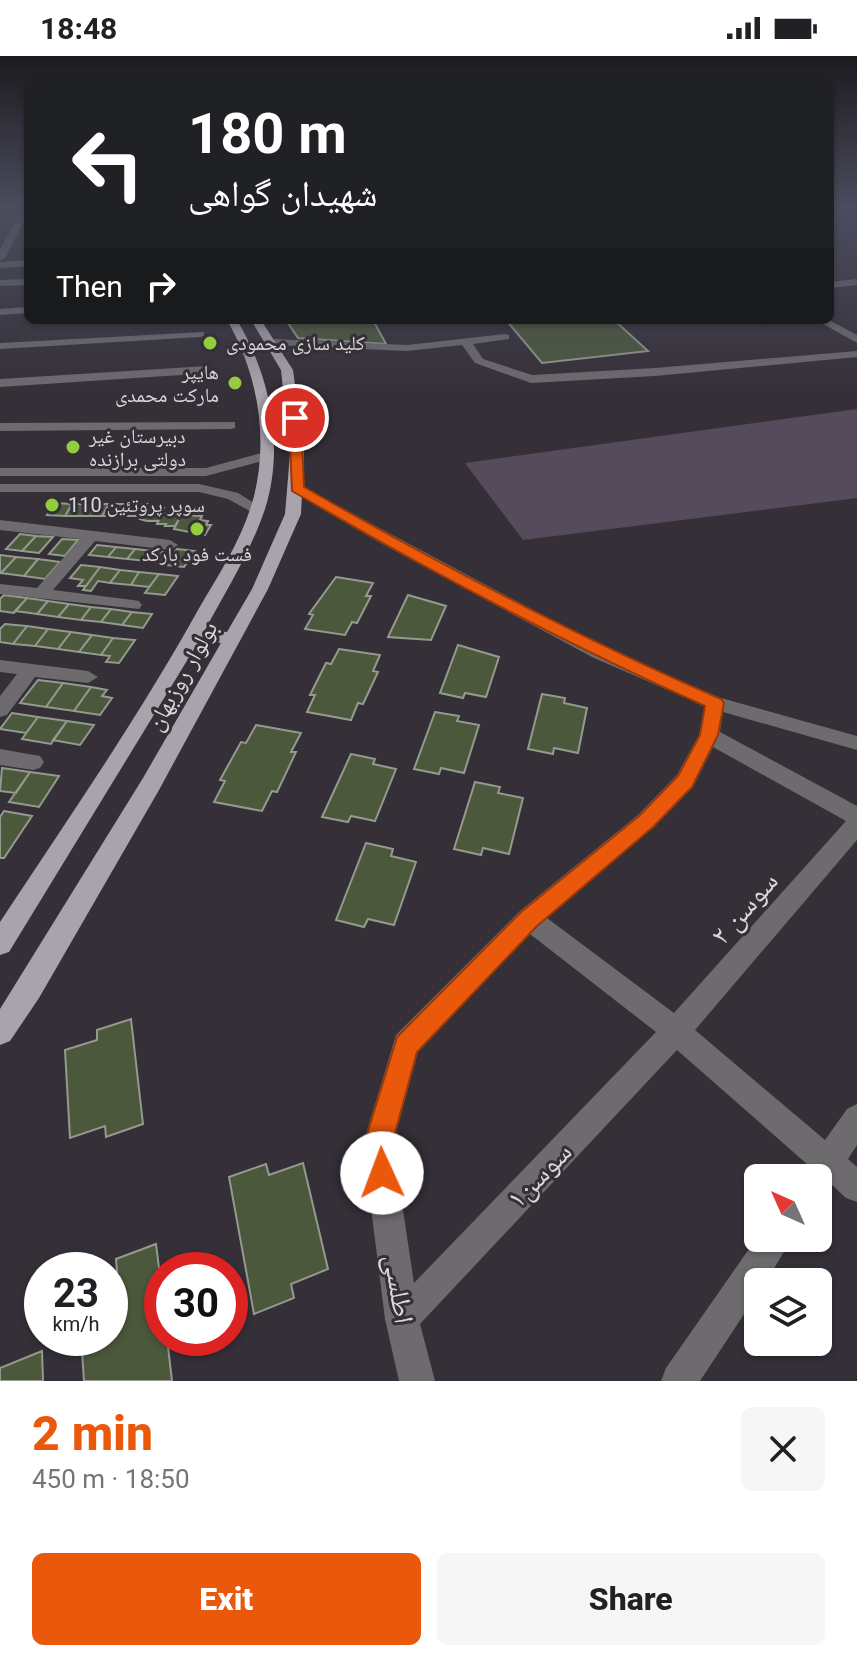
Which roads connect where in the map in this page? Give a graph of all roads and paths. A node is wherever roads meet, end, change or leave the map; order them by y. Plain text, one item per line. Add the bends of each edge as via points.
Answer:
1 (24, 282) edge
2 (857, 282) edge
3 (0, 283) edge
4 (834, 285) edge
5 (24, 310) edge
6 (0, 312) edge
7 (235, 324) edge
8 (259, 324) edge
9 (828, 324) edge
10 (200, 334) dead end
11 (495, 335) dead end
12 (857, 340) edge
13 (272, 342) junction
14 (466, 342) junction
15 (0, 346) edge
16 (857, 354) edge
17 (207, 370) dead end
18 (0, 383) edge
19 (230, 425) dead end
20 (0, 427) edge
21 (265, 456) junction
22 (0, 472) edge
23 (206, 472) junction
24 (0, 488) edge
25 (199, 488) junction
26 (297, 488) junction
27 (257, 510) junction
28 (0, 525) edge
29 (93, 534) junction
30 (170, 545) dead end
31 (0, 589) edge
32 (41, 594) junction
33 (133, 605) dead end
34 (194, 635) junction
35 (233, 638) junction
36 (0, 666) edge
37 (30, 670) junction
38 (88, 677) dead end
39 (715, 703) junction
40 (0, 710) edge
41 (709, 735) junction
42 (851, 738) edge
43 (0, 757) edge
44 (33, 762) dead end
45 (857, 817) edge
46 (857, 824) edge
47 (529, 919) junction
48 (0, 944) edge
49 (676, 1031) junction
50 (0, 1032) edge
51 (857, 1119) edge
52 (817, 1164) edge
53 (827, 1164) edge
54 (832, 1174) edge
55 (857, 1187) edge
56 (767, 1252) edge
57 (402, 1319) junction
58 (417, 1381) edge
59 (679, 1381) edge

1 - 3 street
2 - 4 street
5 - 6 street
7 - 21 main road, بولوار روزبهان via 250,347 265,400
8 - 13 main road, بولوار روزبهان
9 - 12 street
10 - 15 street
11 - 14 street
13 - 14 street via 407,348
13 - 26 main road, بولوار روزبهان via 287,370 292,398
14 - 16 street via 479,361 531,379
17 - 18 street
19 - 20 street
21 - 23 street
21 - 27 main road, بولوار روزبهان
22 - 23 street
23 - 25 street via 213,480
24 - 25 street
25 - 27 street via 233,496
26 - 35 main road, بولوار روزبهان via 290,524
26 - 39 street via 601,654
27 - 34 main road, بولوار روزبهان
28 - 29 street
29 - 30 street
29 - 32 street
31 - 32 street
32 - 33 street
34 - 35 main road
34 - 48 main road, بولوار روزبهان
35 - 50 main road, بولوار روزبهان
36 - 37 street
37 - 38 street
37 - 40 street
39 - 41 street, اطلسی
39 - 42 street
41 - 45 street
41 - 47 street, اطلسی via 685,781 656,811
43 - 44 street
46 - 49 street, سوسن ۲
47 - 49 street
47 - 57 street, اطلسی via 406,1045 378,1144
49 - 52 street
49 - 57 street, سوسن۱
51 - 53 street
54 - 55 street
56 - 59 street
57 - 58 street, اطلسی

